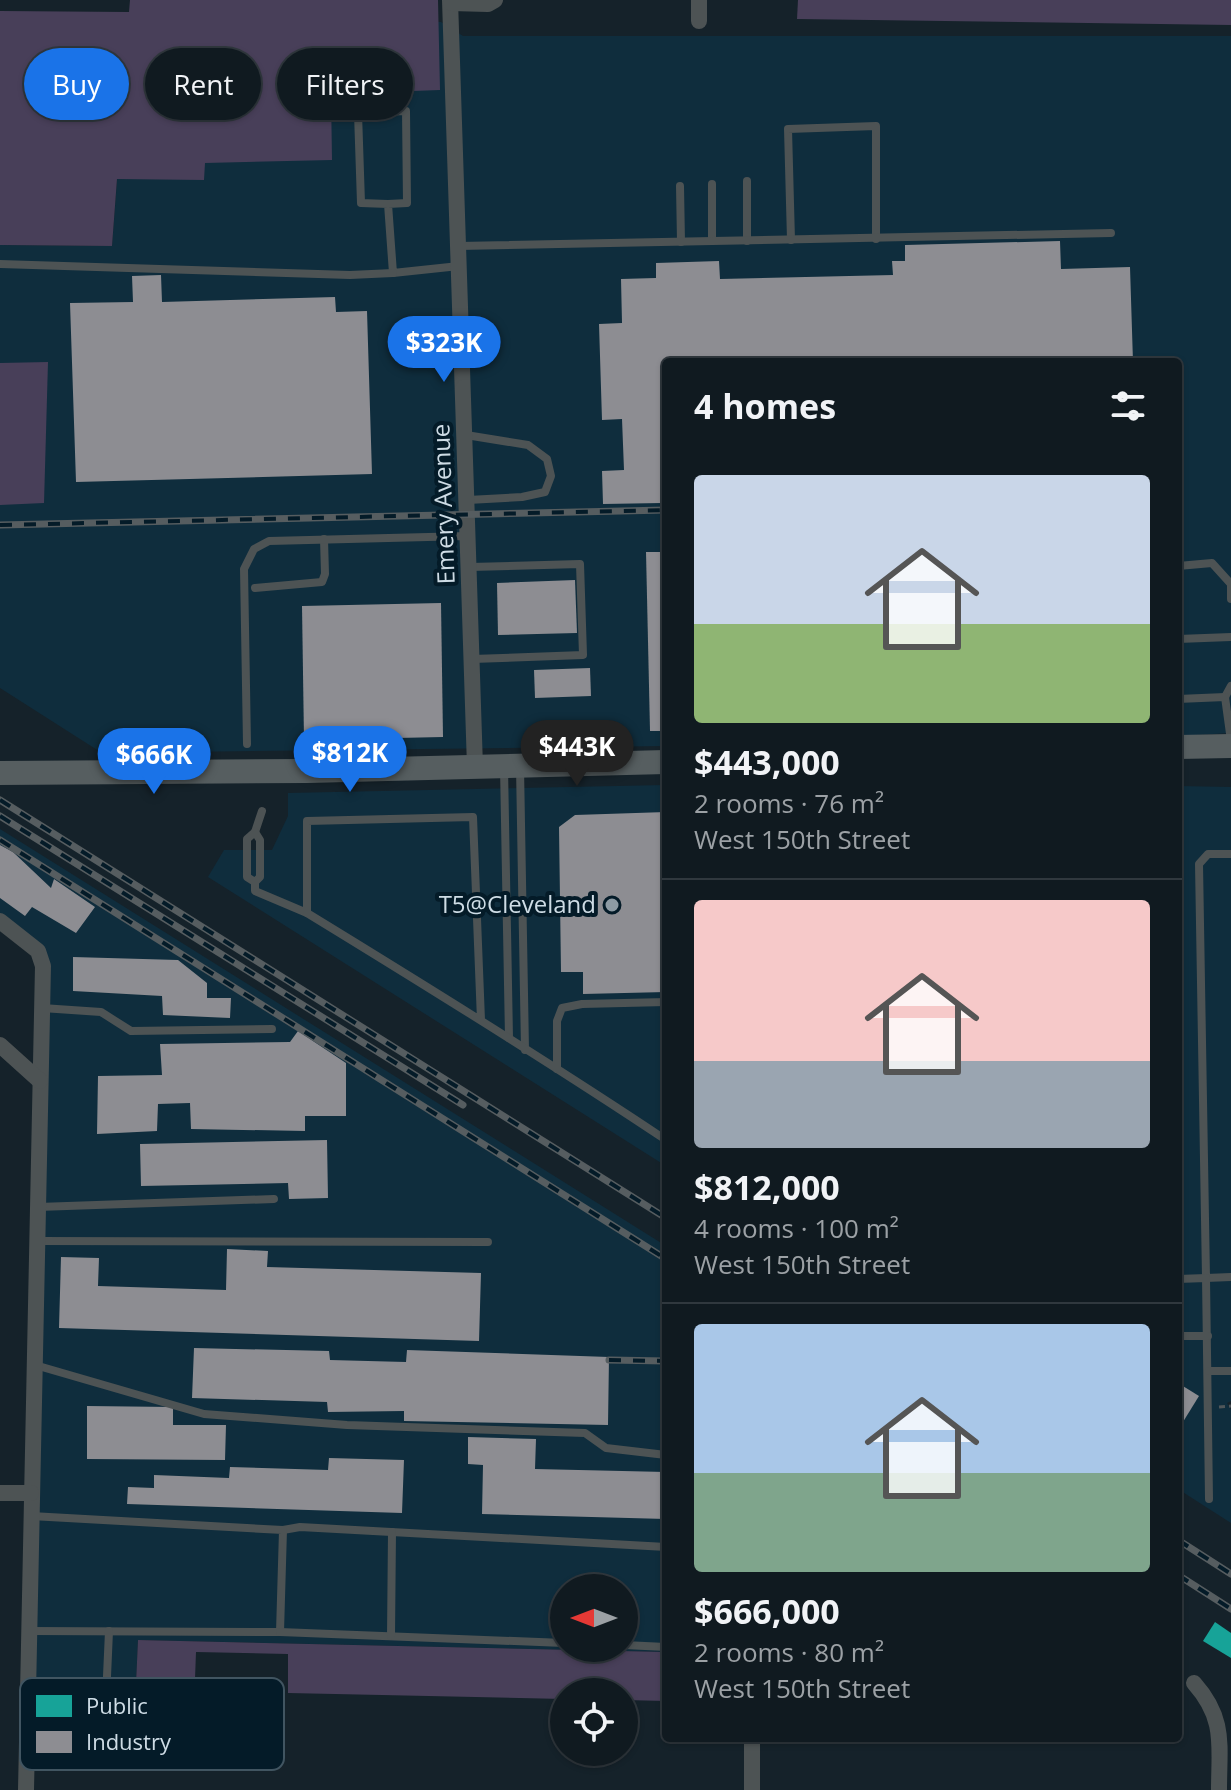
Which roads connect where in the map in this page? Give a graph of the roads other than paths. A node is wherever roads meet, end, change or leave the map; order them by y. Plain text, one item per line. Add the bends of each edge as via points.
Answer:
1 (495, 0) edge
2 (699, 0) edge
3 (450, 2) edge
4 (699, 21) dead end
5 (747, 181) dead end
6 (712, 184) dead end
7 (680, 186) dead end
8 (388, 204) junction
9 (1111, 233) dead end
10 (876, 239) junction
11 (791, 240) junction
12 (712, 241) junction
13 (747, 241) junction
14 (681, 242) junction
15 (459, 246) junction
16 (0, 264) edge
17 (460, 266) junction
18 (393, 273) junction
19 (466, 435) junction
20 (468, 500) junction
21 (469, 536) junction
22 (324, 539) junction
23 (1182, 566) edge
24 (470, 567) junction
25 (255, 588) dead end
26 (1231, 599) edge
27 (1231, 637) edge
28 (1182, 639) edge
29 (472, 659) junction
30 (1231, 686) edge
31 (1225, 697) junction
32 (1182, 699) edge
33 (247, 744) dead end
34 (1231, 744) edge
35 (1182, 747) edge
36 (662, 762) edge
37 (512, 766) junction
38 (475, 767) junction
39 (0, 773) edge
40 (262, 811) dead end
41 (1231, 854) edge
42 (307, 913) junction
43 (0, 921) edge
44 (509, 952) junction
45 (525, 952) junction
46 (662, 1002) edge
47 (42, 1008) junction
48 (481, 1020) junction
49 (272, 1029) dead end
50 (509, 1038) junction
51 (0, 1045) edge
52 (525, 1050) junction
53 (557, 1069) junction
54 (40, 1081) junction
55 (662, 1137) edge
56 (274, 1199) dead end
57 (37, 1207) junction
58 (37, 1241) junction
59 (488, 1242) dead end
60 (1231, 1277) edge
61 (1206, 1278) junction
62 (1182, 1279) edge
63 (1182, 1336) edge
64 (1208, 1336) junction
65 (34, 1365) junction
66 (1209, 1371) junction
67 (1231, 1371) edge
68 (662, 1455) edge
69 (0, 1493) edge
70 (31, 1493) junction
71 (1209, 1499) dead end
72 (31, 1516) junction
73 (283, 1530) junction
74 (392, 1532) junction
75 (662, 1547) edge
76 (29, 1631) junction
77 (109, 1631) junction
78 (280, 1632) junction
79 (391, 1636) junction
80 (550, 1642) edge
81 (638, 1646) edge
82 (662, 1647) edge
83 (28, 1678) edge
84 (107, 1678) edge
85 (1194, 1683) dead end
86 (752, 1742) edge
87 (26, 1770) edge
88 (26, 1790) edge
89 (752, 1790) edge
90 (1219, 1790) edge

1 - 3 street
2 - 4 street
3 - 15 street, Emery Avenue
5 - 13 lane
6 - 12 lane
7 - 14 lane
8 - 8 lane via 361,203 358,113 406,111 407,203
8 - 18 lane
9 - 10 lane
10 - 11 lane
10 - 11 lane via 876,126 788,129
11 - 13 lane
12 - 13 lane
12 - 14 lane
14 - 15 lane
15 - 17 street, Emery Avenue
16 - 18 lane
17 - 18 lane
17 - 19 street, Emery Avenue
19 - 20 street, Emery Avenue
19 - 20 lane via 528,445 547,459 551,476 545,492
20 - 21 street, Emery Avenue
21 - 22 lane
21 - 24 street, Emery Avenue
22 - 25 lane via 322,582
22 - 33 lane via 269,541 254,549 244,569
23 - 26 lane via 1212,563 1231,584
24 - 29 street, Emery Avenue
24 - 29 lane via 580,564 583,655
27 - 28 lane
29 - 38 street, Emery Avenue
30 - 31 lane
31 - 32 lane
31 - 34 lane
34 - 35 main road
36 - 37 main road
37 - 38 main road
37 - 44 lane
37 - 45 lane
38 - 39 main road
40 - 42 lane via 255,832 260,840 255,891
41 - 61 lane via 1208,854 1199,864
42 - 48 lane
42 - 48 lane via 307,821 473,817
43 - 47 street via 38,951
44 - 45 lane
44 - 50 lane
45 - 52 lane
46 - 53 lane via 562,1008
47 - 49 lane via 101,1012 131,1031
47 - 54 street
48 - 50 lane
50 - 52 lane
51 - 54 street
52 - 53 lane
53 - 55 lane
54 - 57 street
56 - 57 lane
57 - 58 street
58 - 59 lane
58 - 65 street
60 - 61 lane
61 - 62 lane
61 - 64 lane
63 - 64 lane
64 - 66 lane
65 - 68 lane via 204,1414 585,1433 606,1448
65 - 70 street
66 - 67 lane
66 - 71 lane
69 - 70 street
70 - 72 street
72 - 73 lane
72 - 76 street
73 - 74 lane
73 - 78 lane
74 - 75 lane
74 - 79 lane
76 - 77 lane
76 - 83 street
77 - 78 lane
77 - 84 lane
78 - 79 lane
79 - 80 lane
81 - 82 lane
85 - 90 street via 1220,1723
86 - 89 street
87 - 88 street

